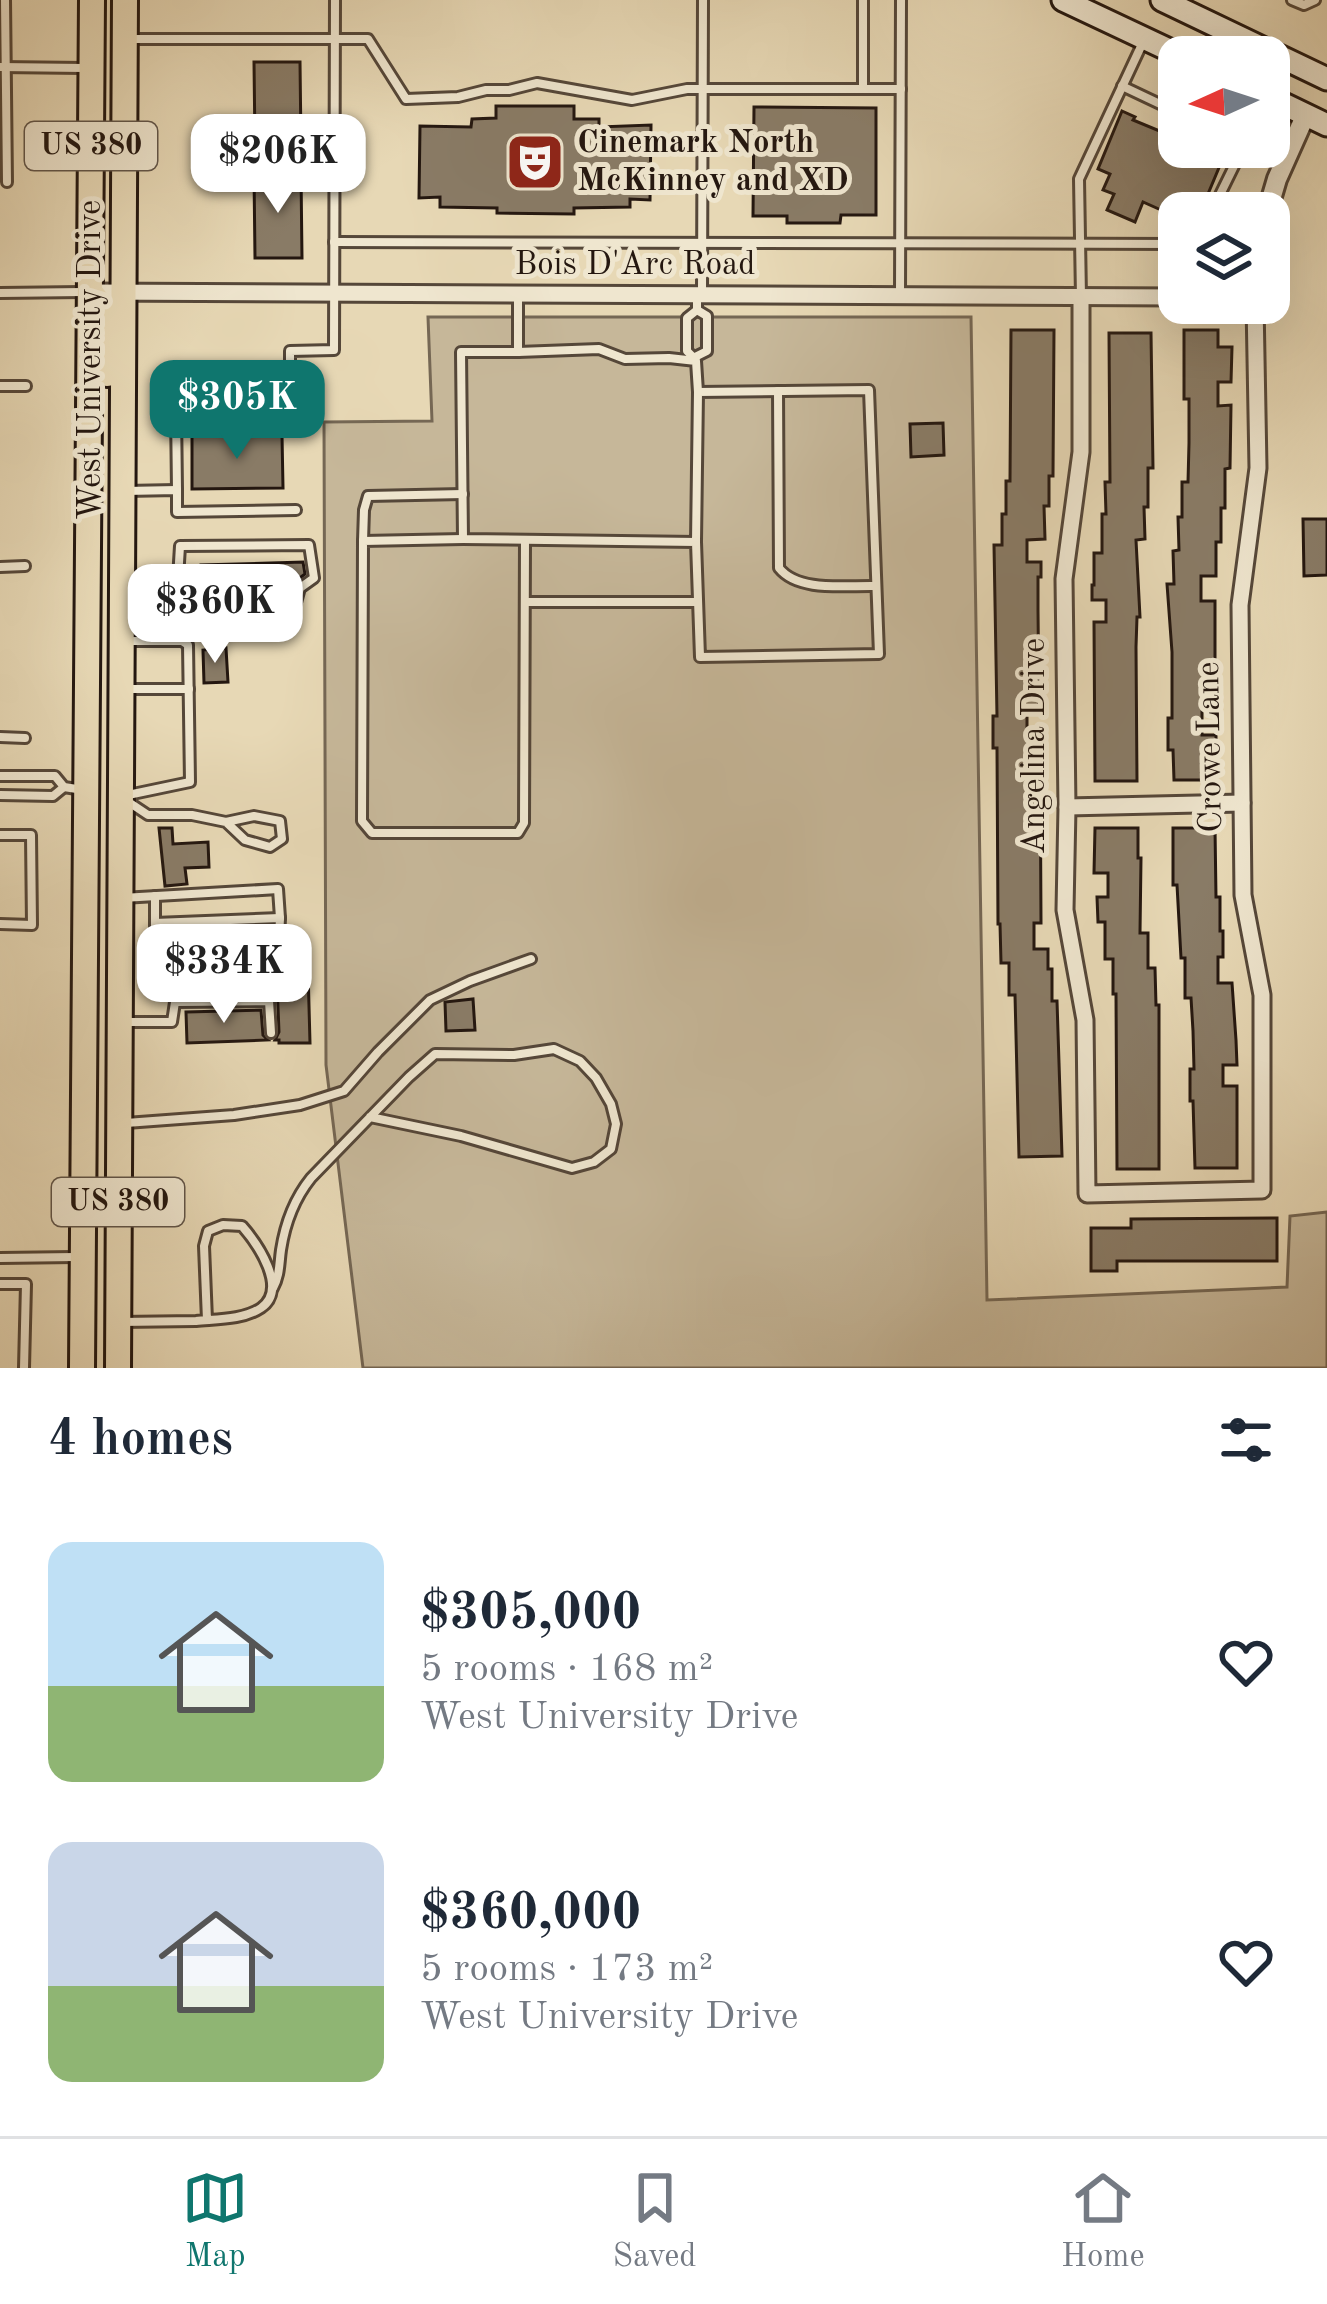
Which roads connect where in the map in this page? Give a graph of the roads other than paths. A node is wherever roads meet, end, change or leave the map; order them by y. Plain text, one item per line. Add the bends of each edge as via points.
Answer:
1 (5, 0) edge
2 (92, 0) edge
3 (125, 0) edge
4 (335, 0) edge
5 (703, 0) edge
6 (863, 0) edge
7 (901, 0) edge
8 (1063, 0) edge
9 (1162, 0) edge
10 (1292, 0) edge
11 (1315, 0) edge
12 (335, 38) junction
13 (125, 39) junction
14 (1145, 39) junction
15 (1158, 45) edge
16 (3, 67) edge
17 (92, 68) junction
18 (1326, 73) edge
19 (1122, 86) junction
20 (704, 88) junction
21 (863, 89) junction
22 (901, 89) junction
23 (1158, 103) edge
24 (1317, 119) edge
25 (4, 125) edge
26 (7, 182) dead end
27 (1274, 192) edge
28 (334, 242) junction
29 (703, 243) junction
30 (902, 244) junction
31 (1158, 244) edge
32 (1080, 246) junction
33 (90, 292) junction
34 (124, 292) junction
35 (0, 293) edge
36 (334, 293) junction
37 (518, 294) junction
38 (900, 296) junction
39 (1081, 296) junction
40 (1158, 297) edge
41 (699, 300) junction
42 (1255, 324) edge
43 (518, 352) junction
44 (695, 359) junction
45 (0, 386) edge
46 (26, 386) dead end
47 (778, 390) junction
48 (698, 392) junction
49 (177, 490) junction
50 (123, 491) junction
51 (463, 494) junction
52 (296, 510) dead end
53 (463, 538) junction
54 (525, 539) junction
55 (363, 541) junction
56 (696, 542) junction
57 (25, 566) dead end
58 (0, 567) edge
59 (876, 586) junction
60 (525, 602) junction
61 (698, 602) junction
62 (122, 606) junction
63 (176, 612) junction
64 (122, 641) junction
65 (189, 688) junction
66 (122, 689) junction
67 (0, 737) edge
68 (25, 737) dead end
69 (0, 776) edge
70 (75, 789) junction
71 (0, 795) edge
72 (121, 797) junction
73 (1242, 803) junction
74 (1067, 807) junction
75 (226, 822) junction
76 (0, 835) edge
77 (155, 896) junction
78 (121, 898) junction
79 (280, 918) junction
80 (155, 923) junction
81 (0, 924) edge
82 (531, 959) dead end
83 (175, 974) junction
84 (175, 1003) junction
85 (119, 1022) junction
86 (271, 1033) dead end
87 (370, 1117) junction
88 (118, 1123) junction
89 (1087, 1194) joint
90 (83, 1257) junction
91 (0, 1258) edge
92 (0, 1284) edge
93 (273, 1288) junction
94 (207, 1320) junction
95 (118, 1322) junction
96 (24, 1368) edge
97 (82, 1368) edge
98 (118, 1368) edge

1 - 16 lane
2 - 17 highway, West University Drive / US 380
3 - 13 highway, West University Drive / US 380
4 - 12 lane
5 - 20 lane
6 - 21 lane
7 - 22 lane
8 - 14 main road
9 - 18 main road
10 - 11 lane
12 - 13 lane
12 - 20 lane via 368,39 406,99 537,83 632,100
12 - 28 lane
13 - 34 highway, West University Drive / US 380
14 - 15 main road
14 - 19 lane
16 - 17 lane
16 - 25 lane
17 - 33 highway, West University Drive / US 380
18 - 24 main road
19 - 23 lane
19 - 32 lane via 1082,171
20 - 21 lane
20 - 29 lane
21 - 22 lane
22 - 30 lane
24 - 27 street
25 - 26 lane
28 - 29 lane
28 - 36 lane
29 - 30 lane
29 - 41 lane
30 - 32 lane
30 - 38 lane
31 - 32 lane
32 - 39 lane
33 - 34 street, Bois D'Arc Road
33 - 35 lane
33 - 62 highway via 107,319 107,518
33 - 70 highway, West University Drive / US 380
34 - 36 street, Bois D'Arc Road
34 - 50 highway, West University Drive / US 380
36 - 37 street, Bois D'Arc Road
36 - 49 lane via 334,350 290,351 290,409 176,411
37 - 41 street, Bois D'Arc Road
37 - 43 lane
38 - 39 street, Bois D'Arc Road
38 - 41 street, Bois D'Arc Road
39 - 40 street, Bois D'Arc Road
39 - 74 street, Angelina Drive via 1082,452 1064,579
41 - 44 lane via 687,319 687,350
41 - 44 lane via 706,351
42 - 73 street, Crowe Lane via 1258,469 1240,605
43 - 44 lane via 599,349 625,359
43 - 51 lane via 461,352
44 - 48 lane
45 - 46 lane
47 - 48 lane
47 - 59 lane via 779,568 801,583
47 - 59 lane via 869,390
48 - 56 lane
49 - 50 lane
49 - 52 lane via 177,512
50 - 62 highway, West University Drive / US 380
51 - 53 lane
51 - 55 lane via 368,496
53 - 54 lane
53 - 55 lane
54 - 56 lane
54 - 60 lane
55 - 60 lane via 362,821 372,833 518,833 524,824
56 - 61 lane
57 - 58 lane
59 - 61 lane via 879,654 700,658
60 - 61 lane
62 - 63 lane
62 - 64 highway, West University Drive / US 380
63 - 63 lane via 294,610 314,578 309,545 180,546
64 - 65 lane via 188,645
64 - 66 highway, West University Drive / US 380
65 - 66 lane
65 - 72 lane via 190,782
66 - 72 highway, West University Drive / US 380
67 - 68 lane
69 - 70 lane via 55,776
70 - 71 lane
70 - 72 highway
70 - 90 highway, West University Drive / US 380
72 - 75 lane via 148,815
72 - 78 highway, West University Drive / US 380
73 - 74 street
73 - 89 street, Crowe Lane via 1243,895 1262,995 1262,1190
74 - 89 street, Angelina Drive via 1065,910 1085,1020
75 - 75 lane via 270,848 282,839 280,821
76 - 81 lane via 31,836 32,925
77 - 78 lane
77 - 79 lane via 278,889
77 - 80 lane
78 - 85 highway, West University Drive / US 380
79 - 80 lane
79 - 83 lane via 278,960
80 - 83 lane via 156,974
82 - 88 lane via 430,1000 344,1091 234,1115
83 - 84 lane
84 - 85 lane via 172,1022
84 - 86 lane via 269,1001
85 - 88 highway, West University Drive / US 380
87 - 87 lane via 435,1054 554,1049 596,1078 616,1124 611,1149 572,1168
87 - 93 lane via 300,1191
88 - 95 highway, West University Drive / US 380
90 - 91 lane
90 - 97 highway, West University Drive / US 380
92 - 96 lane via 26,1284
93 - 94 lane via 259,1310
93 - 94 lane via 242,1226 208,1231
94 - 95 lane
95 - 98 highway, West University Drive / US 380

